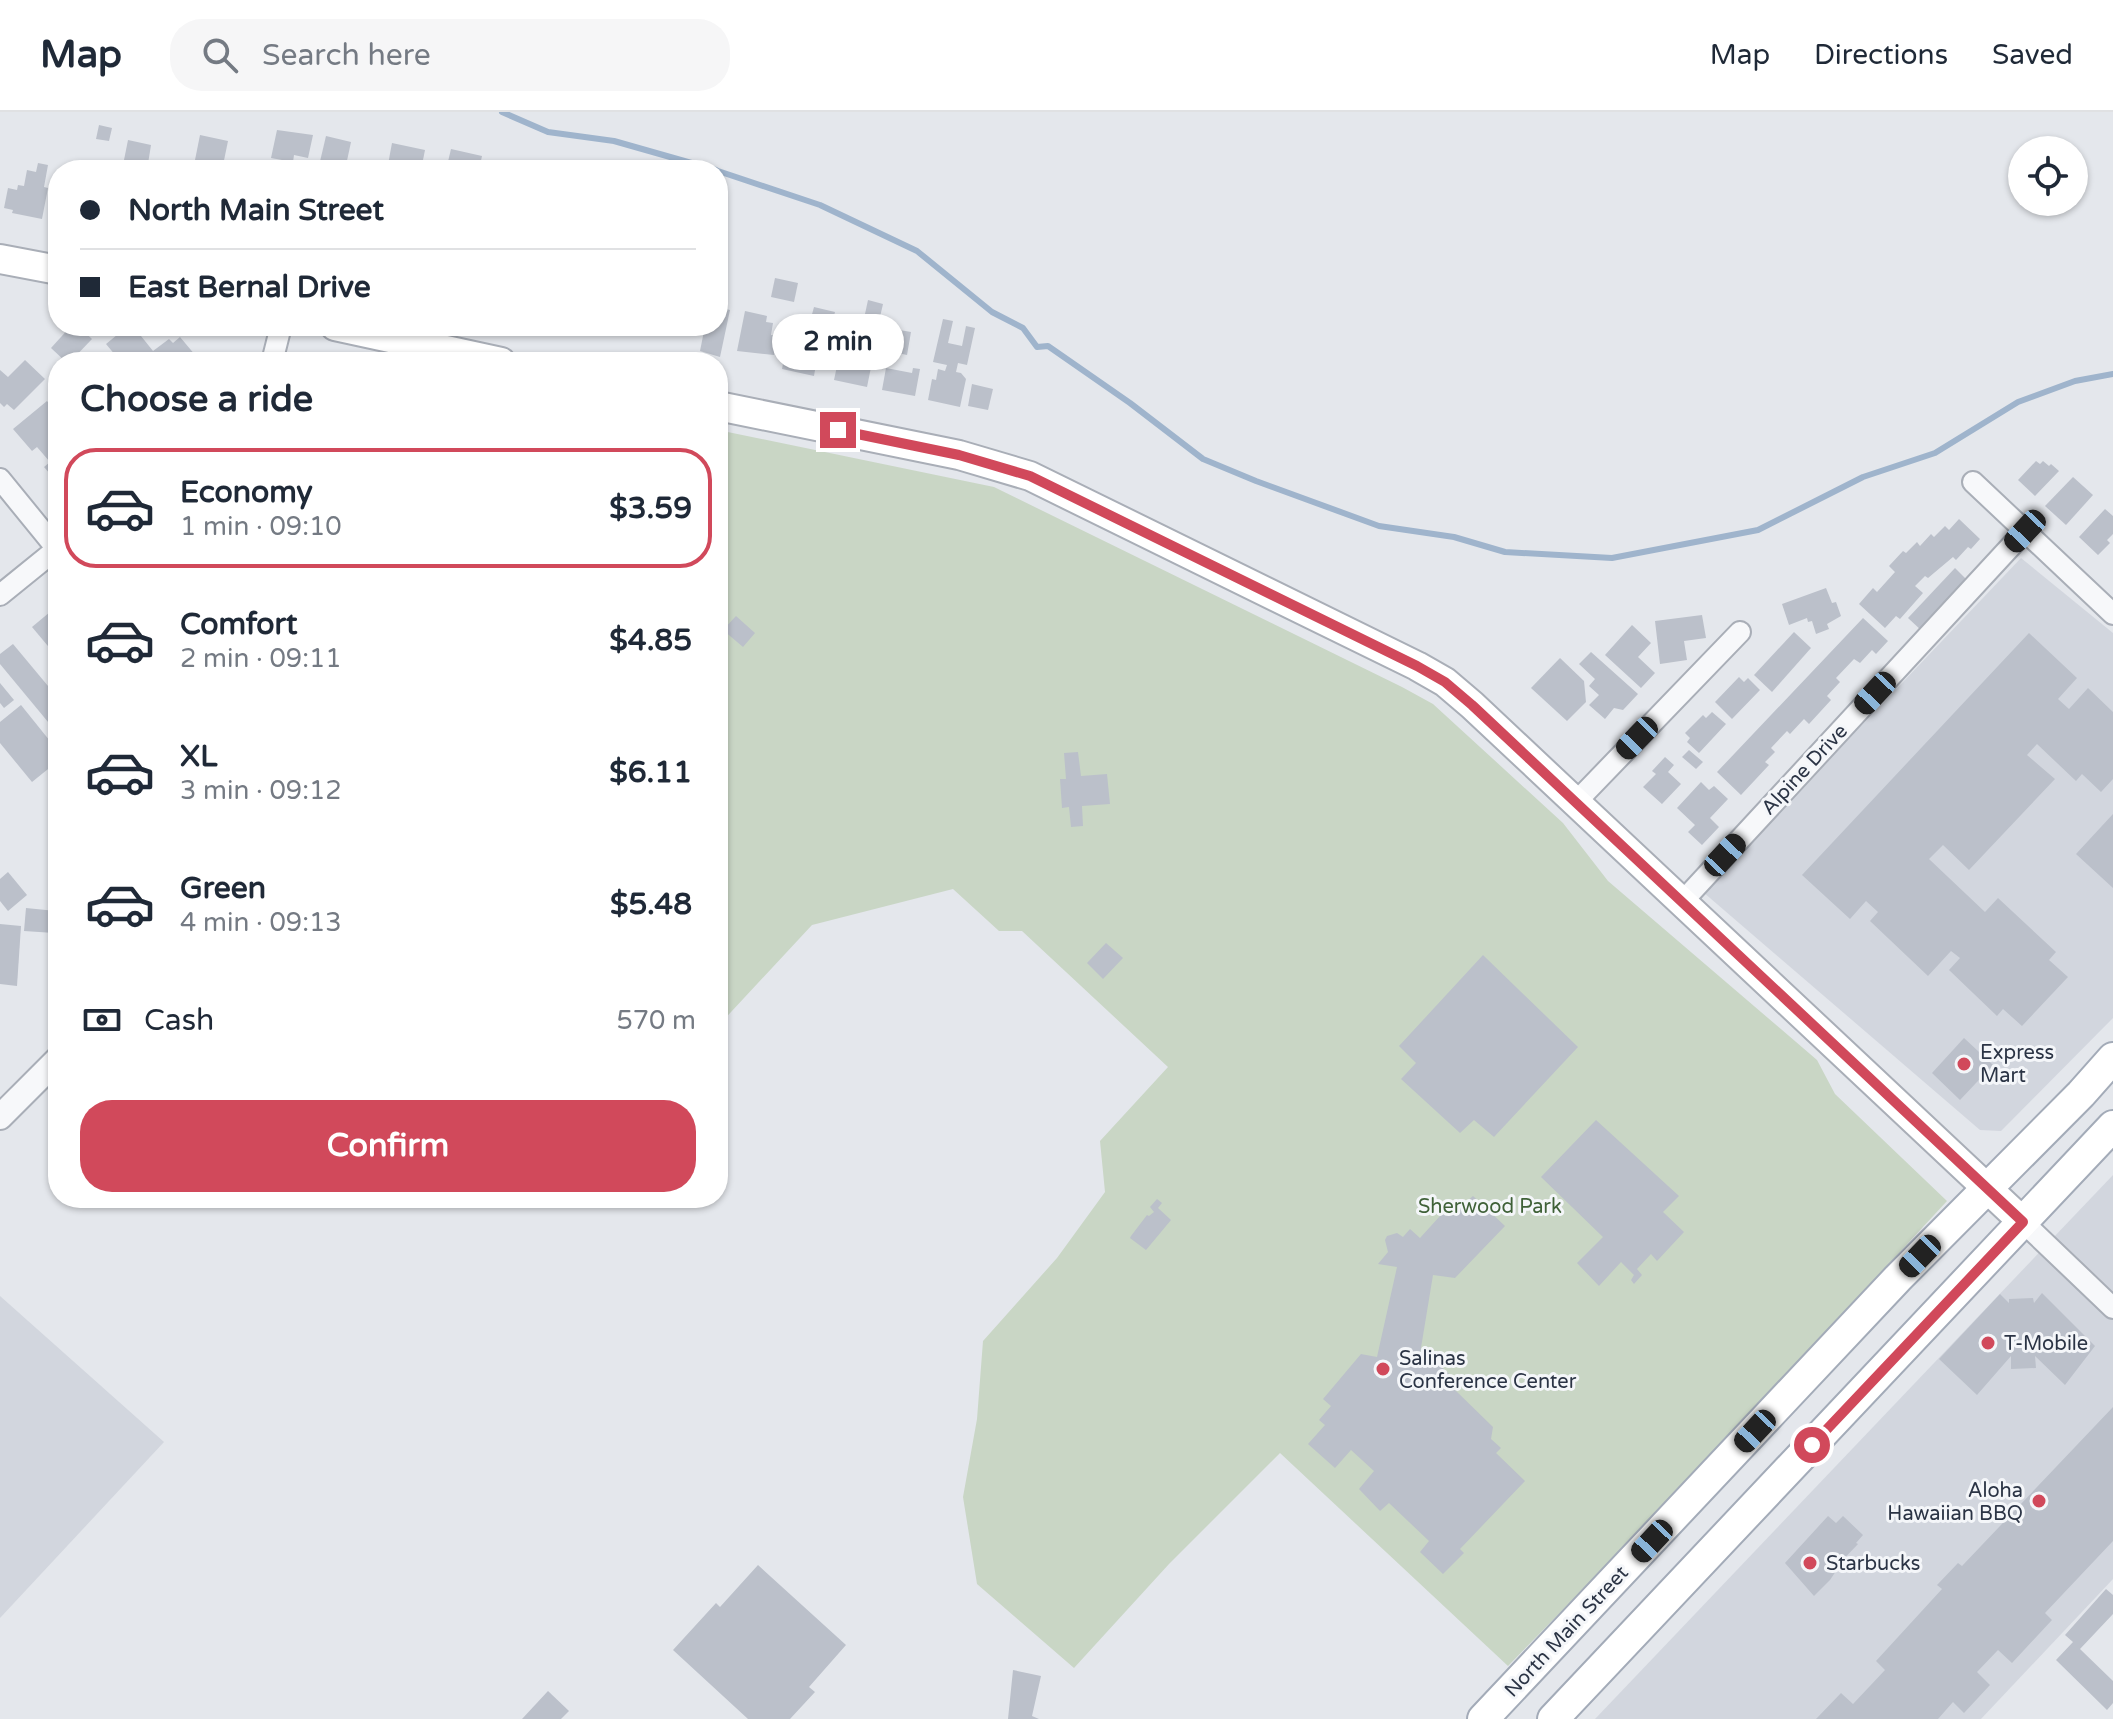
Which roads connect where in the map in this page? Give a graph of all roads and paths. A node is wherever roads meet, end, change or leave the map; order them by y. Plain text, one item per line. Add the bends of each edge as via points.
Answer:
1 (0, 259) edge
2 (48, 268) edge
3 (374, 336) edge
4 (437, 352) edge
5 (728, 408) edge
6 (0, 479) edge
7 (1973, 482) dead end
8 (2025, 531) junction
9 (48, 537) edge
10 (48, 555) edge
11 (0, 595) edge
12 (2113, 614) edge
13 (1740, 632) dead end
14 (1576, 802) junction
15 (1682, 902) junction
16 (2113, 1058) edge
17 (48, 1069) edge
18 (0, 1117) edge
19 (2113, 1126) edge
20 (1985, 1187) junction
21 (2023, 1222) junction
22 (2113, 1308) edge
23 (1483, 1719) edge
24 (1553, 1719) edge

1 - 2 main road
3 - 4 main road
5 - 14 main road via 959,455 1030,476 1431,674
6 - 9 street
7 - 8 street
8 - 12 street
8 - 15 street, Alpine Drive
10 - 11 street
13 - 14 street
14 - 15 main road
15 - 20 main road
16 - 20 main road, North Main Street
17 - 18 street
19 - 21 main road
20 - 21 main road
20 - 23 main road, North Main Street
21 - 22 street
21 - 24 main road

